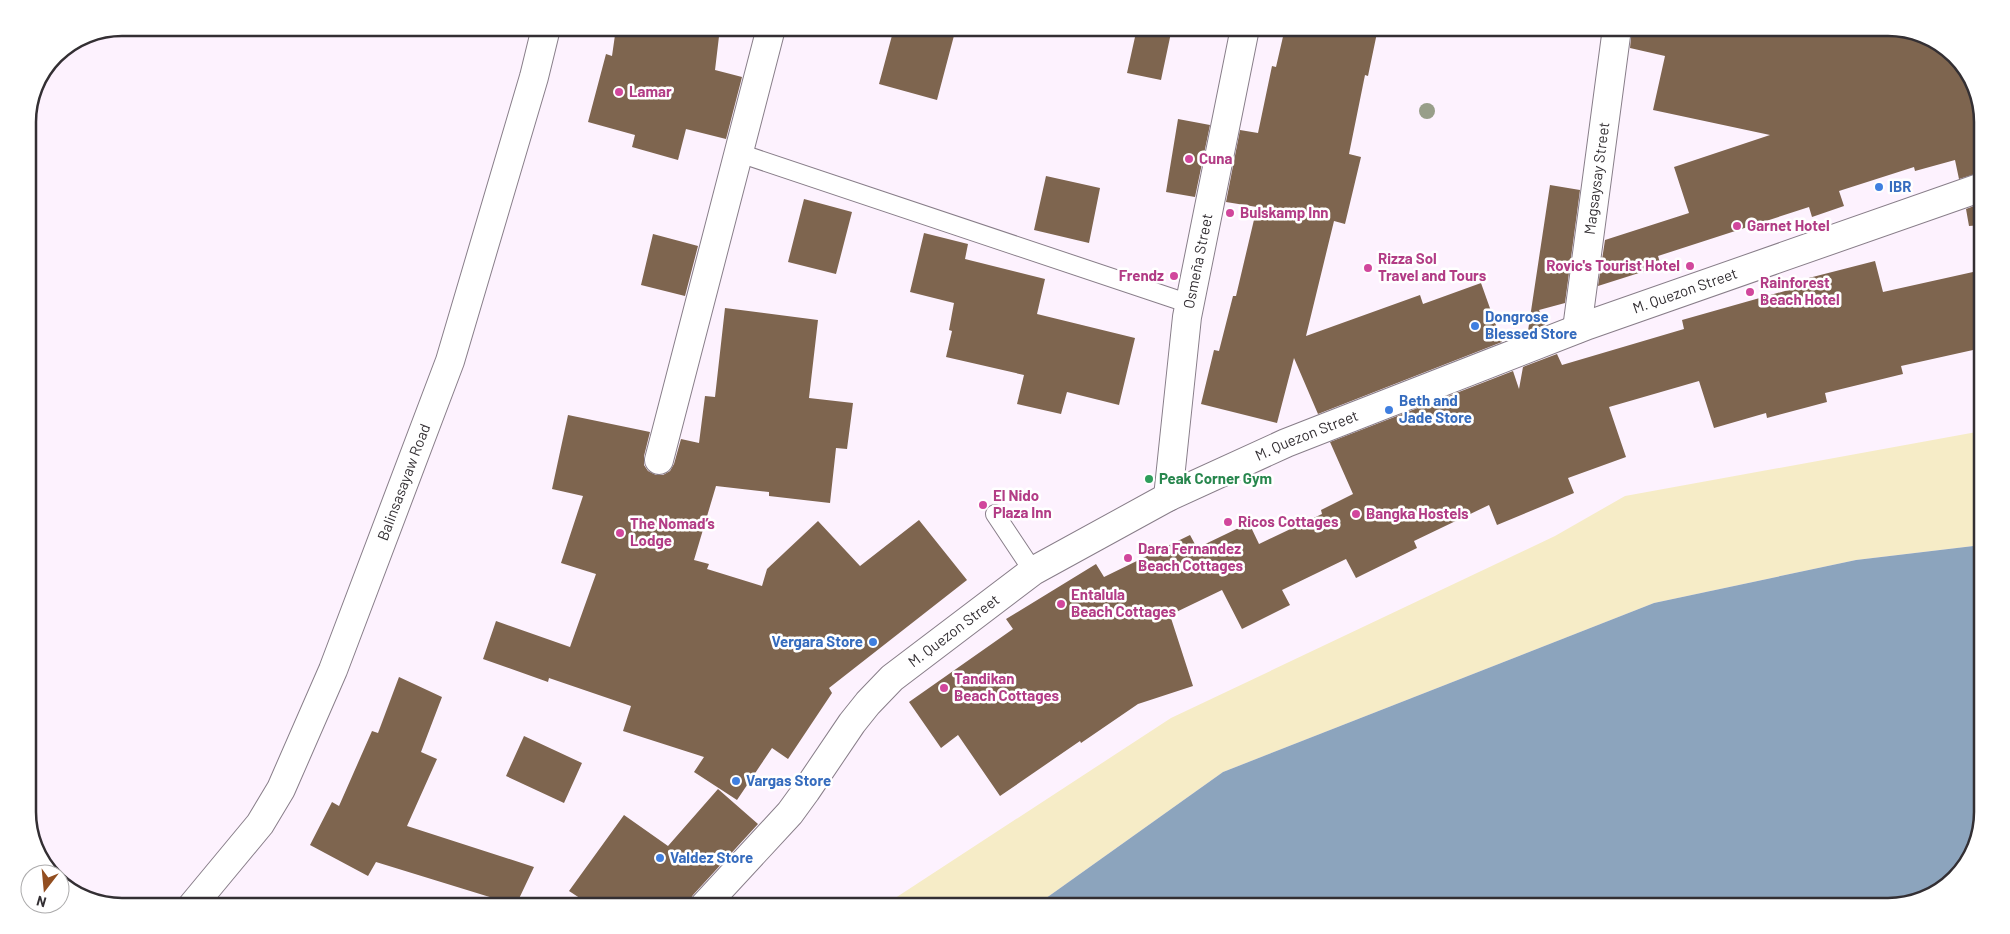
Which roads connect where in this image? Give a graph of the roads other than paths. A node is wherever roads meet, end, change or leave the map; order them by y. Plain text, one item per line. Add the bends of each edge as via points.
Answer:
1 (544, 36) edge
2 (770, 36) edge
3 (1243, 36) edge
4 (1616, 36) edge
5 (739, 153) junction
6 (1974, 190) edge
7 (1190, 304) junction
8 (1577, 329) junction
9 (659, 460) dead end
10 (1168, 497) junction
11 (995, 514) dead end
12 (1033, 571) junction
13 (199, 898) edge
14 (711, 898) edge

1 - 13 street, Balinsasayaw Road via 450,361 333,670 281,789 260,824
2 - 5 street
3 - 7 street, Osmeña Street
4 - 8 street, Magsaysay Street
5 - 7 lane
5 - 9 street
6 - 8 street, M. Quezon Street
7 - 10 street, Osmeña Street
8 - 10 street, M. Quezon Street via 1286,443
10 - 12 street, M. Quezon Street
11 - 12 lane
12 - 14 street, M. Quezon Street via 880,690 852,722 790,812

